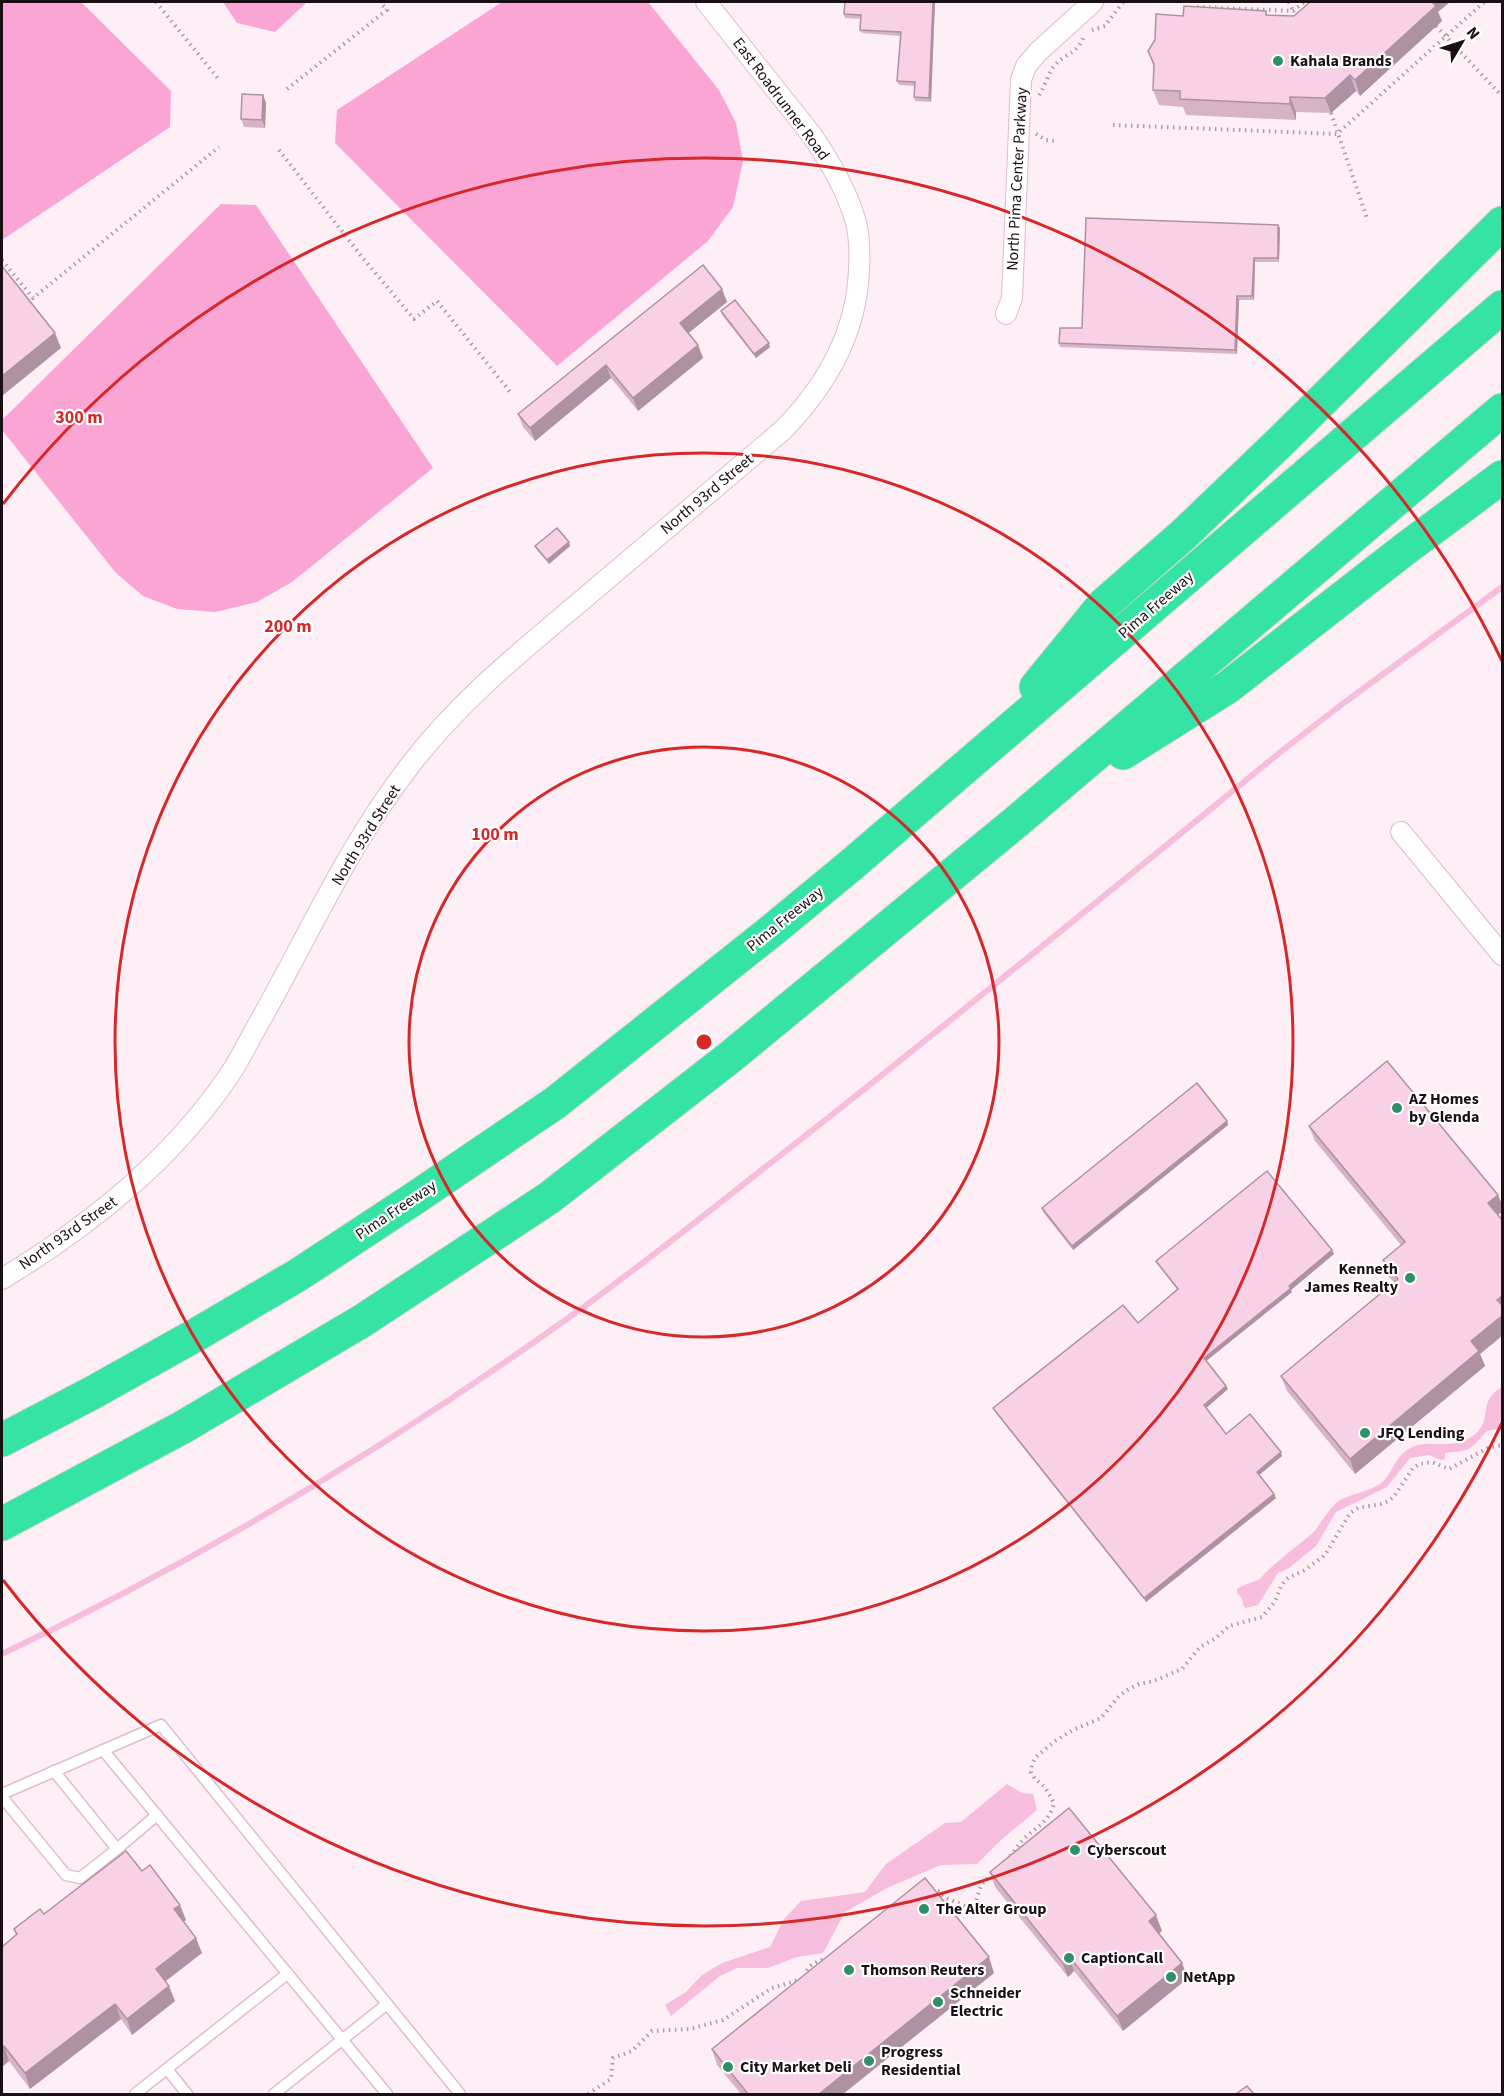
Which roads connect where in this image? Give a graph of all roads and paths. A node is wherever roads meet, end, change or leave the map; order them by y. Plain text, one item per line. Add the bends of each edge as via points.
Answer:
1 (156, 2) edge
2 (380, 2) edge
3 (706, 2) edge
4 (1093, 2) edge
5 (1123, 2) edge
6 (1289, 2) edge
7 (1304, 2) edge
8 (1484, 2) edge
9 (1293, 11) junction
10 (1196, 15) edge
11 (1436, 26) edge
12 (1446, 36) junction
13 (220, 81) dead end
14 (287, 89) dead end
15 (1503, 96) edge
16 (1037, 98) dead end
17 (1331, 113) edge
18 (1036, 126) dead end
19 (1113, 126) dead end
20 (1337, 134) junction
21 (1055, 141) dead end
22 (219, 147) dead end
23 (279, 150) dead end
24 (1368, 221) dead end
25 (1503, 223) edge
26 (2, 260) edge
27 (1503, 307) edge
28 (1006, 314) dead end
29 (510, 392) dead end
30 (1503, 410) edge
31 (783, 430) joint
32 (1503, 477) edge
33 (961, 771) junction
34 (1016, 822) junction
35 (1401, 832) dead end
36 (1503, 955) edge
37 (2, 1279) edge
38 (2, 1440) edge
39 (1503, 1445) edge
40 (2, 1524) edge
41 (103, 1750) junction
42 (54, 1771) junction
43 (2, 1796) edge
44 (157, 1815) junction
45 (117, 1850) junction
46 (1009, 1858) edge
47 (996, 1870) edge
48 (925, 1893) edge
49 (828, 1958) edge
50 (287, 1974) junction
51 (387, 2004) junction
52 (342, 2040) junction
53 (167, 2069) junction
54 (135, 2094) edge
55 (187, 2094) edge
56 (274, 2094) edge
57 (387, 2094) edge
58 (460, 2094) edge
59 (588, 2094) edge

1 - 13 path
2 - 14 path via 387,10
3 - 31 street, East Roadrunner Road via 824,153 846,195 860,246 856,306 847,333 831,369
4 - 28 street, North Pima Center Parkway via 1033,58 1022,80 1012,298
5 - 16 path via 1105,26 1086,32 1080,47 1057,63
6 - 9 path
7 - 9 path
8 - 12 path
9 - 10 path via 1196,7
11 - 12 path
12 - 15 path
12 - 20 path
17 - 20 path
18 - 21 path via 1036,135
19 - 20 path
20 - 24 path
22 - 26 path via 33,298
23 - 29 path via 414,319 437,301
25 - 33 highway via 1183,535 1103,605
27 - 33 highway, Pima Freeway
30 - 34 highway
31 - 37 street, North 93rd Street via 484,683 448,720 407,769 359,839 287,975 229,1076 202,1113 119,1197 58,1244
32 - 34 highway via 1228,687
33 - 38 highway, Pima Freeway via 776,928 555,1103 298,1275 92,1394
34 - 40 highway via 729,1058 549,1198 342,1333 183,1427
35 - 36 street
39 - 46 path via 1488,1448 1449,1469 1432,1462 1419,1464 1389,1501 1350,1513 1325,1555 1288,1578 1262,1617 1229,1626 1200,1647 1182,1669 1129,1689 1101,1718 1049,1746 1036,1757 1031,1772 1050,1794 1052,1811
41 - 42 lane
41 - 44 lane
41 - 51 lane via 161,1725
42 - 43 lane
42 - 45 lane
43 - 45 lane via 66,1875 80,1878
44 - 45 lane
44 - 50 lane
47 - 48 path via 981,1885 973,1907 963,1906 932,1889
49 - 59 path via 809,1966 805,1978 772,1988 723,2020 690,2030 652,2031 632,2050 613,2058 611,2079
50 - 52 lane
50 - 53 lane
51 - 52 lane
51 - 58 lane
52 - 56 lane
52 - 57 lane
53 - 54 lane
53 - 55 lane

